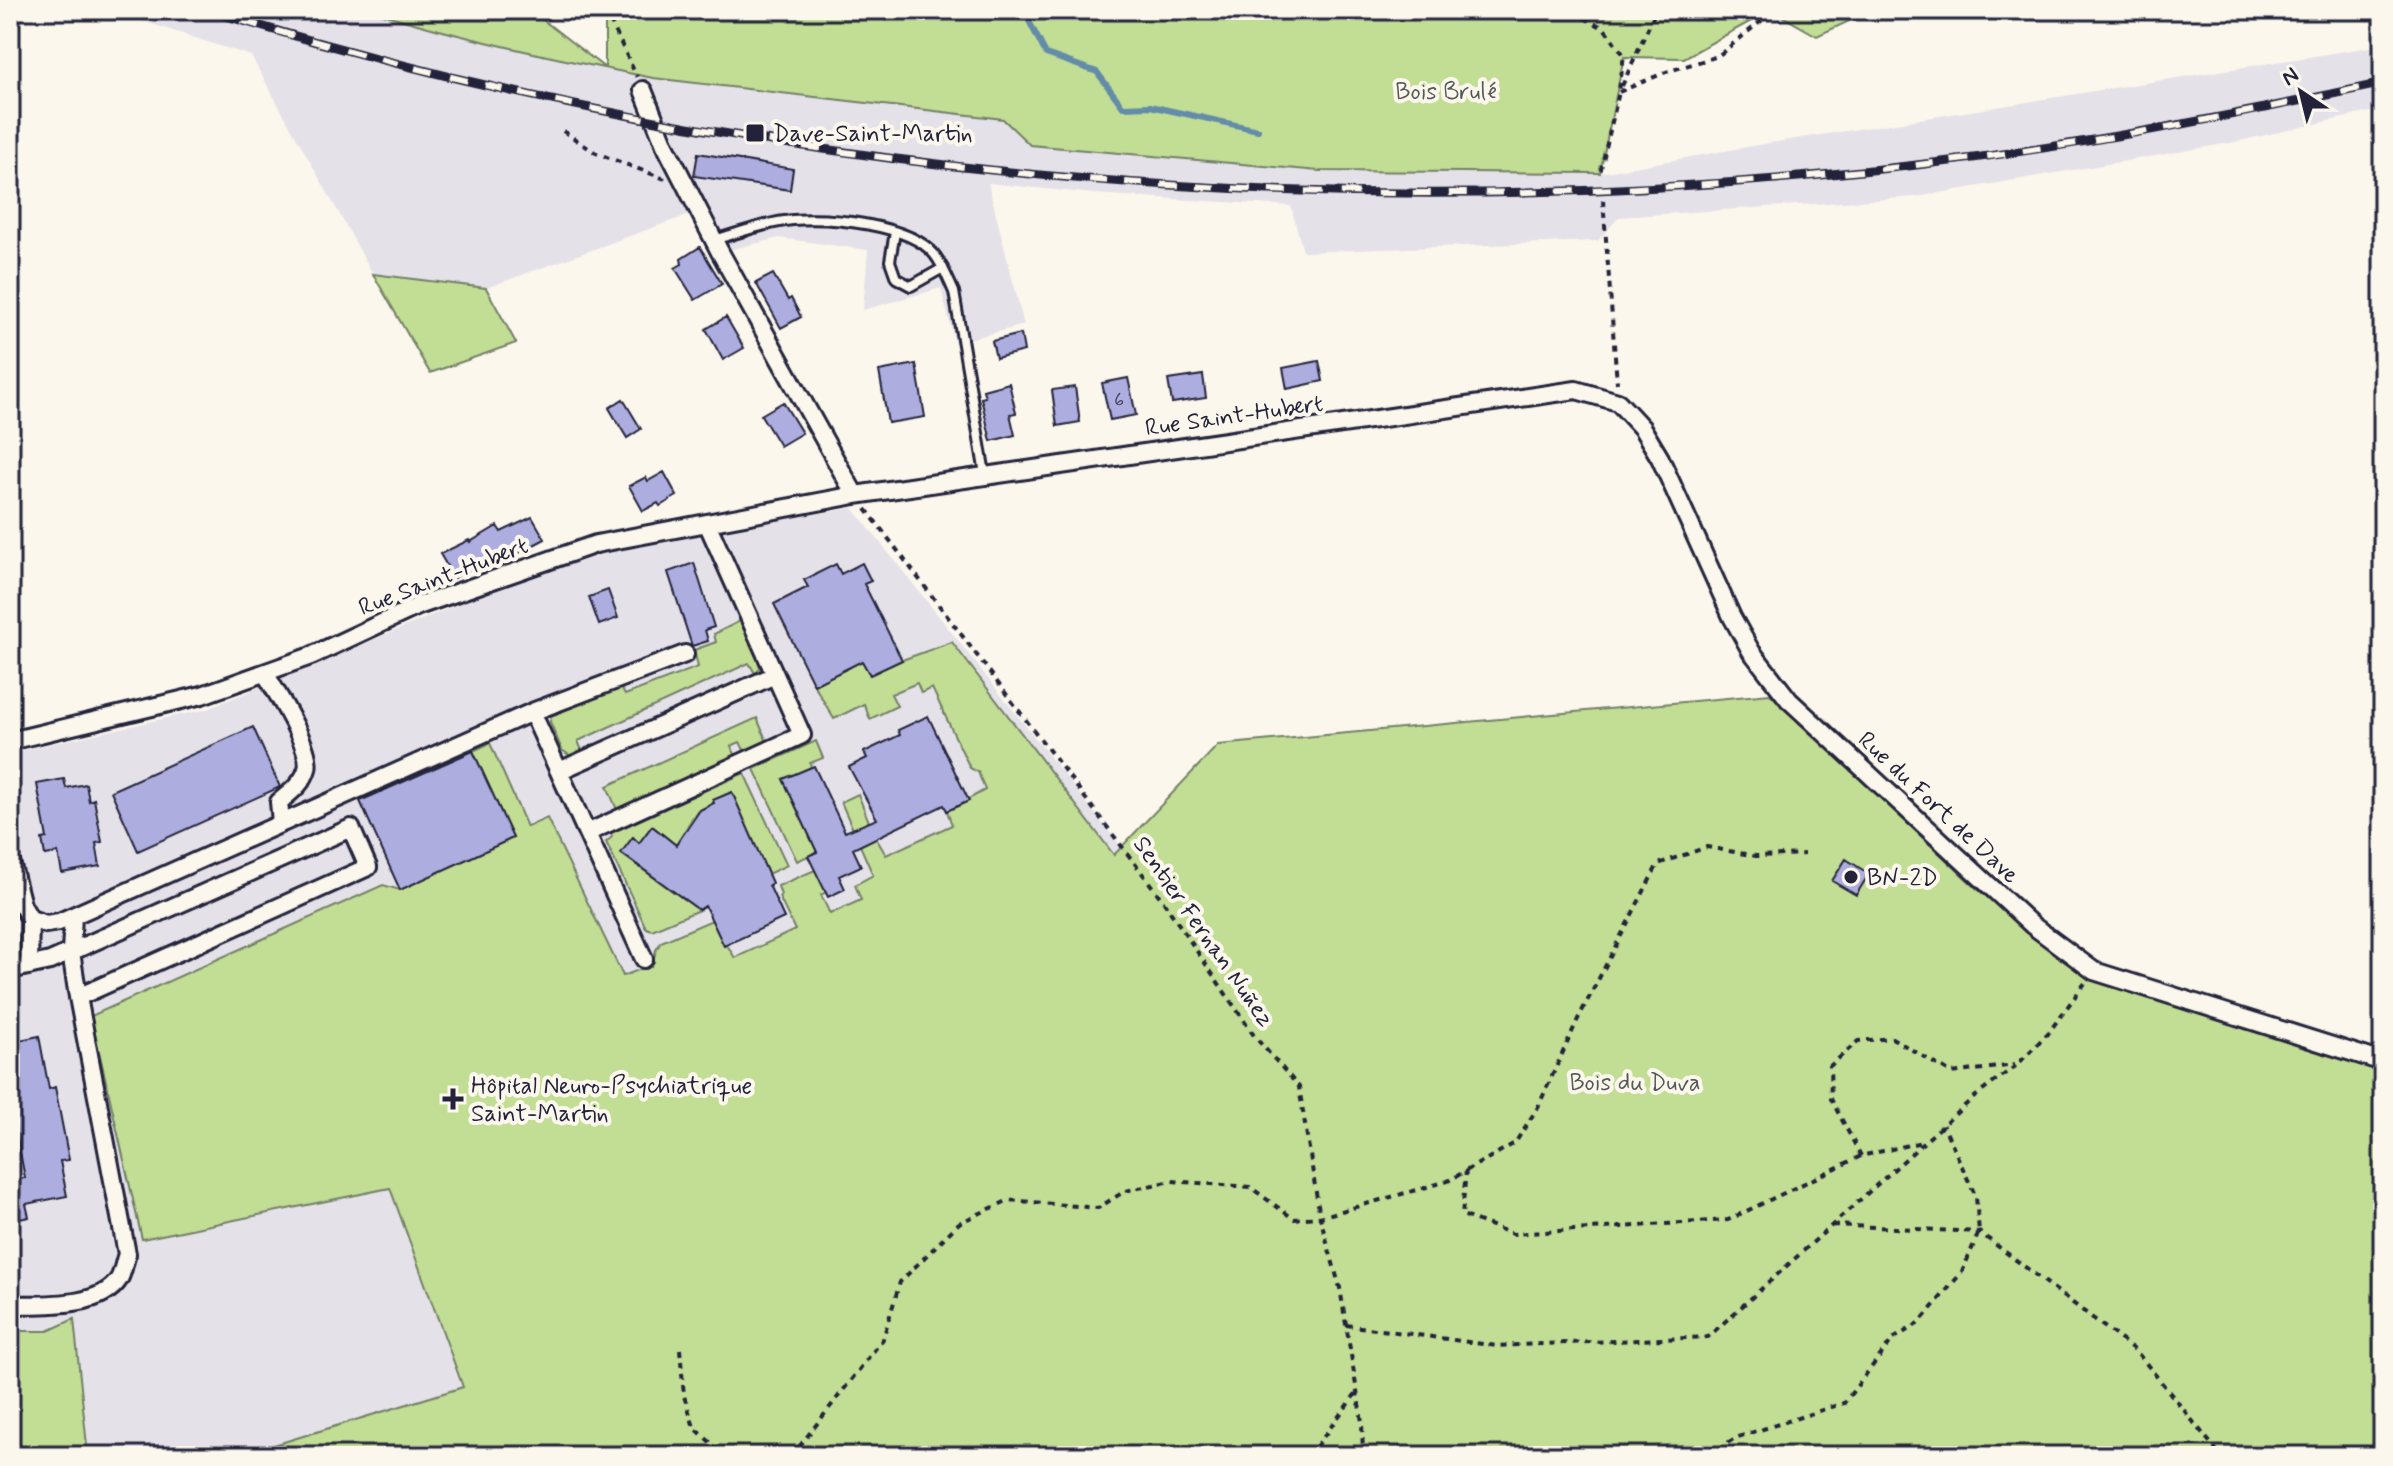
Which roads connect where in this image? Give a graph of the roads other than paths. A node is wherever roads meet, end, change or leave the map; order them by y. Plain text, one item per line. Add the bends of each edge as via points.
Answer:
1 (643, 90) road end
2 (895, 232) junction
3 (714, 240) junction
4 (943, 268) junction
5 (1618, 402) joint
6 (985, 474) junction
7 (855, 495) junction
8 (707, 523) junction
9 (685, 654) dead end
10 (265, 673) junction
11 (775, 675) junction
12 (532, 712) junction
13 (10, 741) edge
14 (559, 771) junction
15 (281, 822) junction
16 (587, 833) junction
17 (10, 858) edge
18 (73, 916) junction
19 (30, 919) junction
20 (71, 952) junction
21 (644, 959) dead end
22 (29, 966) junction
23 (10, 970) edge
24 (78, 997) junction
25 (2383, 1062) edge
26 (10, 1305) edge

1 - 3 street
2 - 3 lane via 831,219 789,220
2 - 4 lane via 932,251
2 - 4 lane via 890,261 896,278 911,286
3 - 7 street
4 - 6 lane via 954,292
5 - 6 street, Rue Saint-Hubert via 1576,390
5 - 25 street, Rue du Fort de Dave via 1660,458 1751,651 1789,700 2032,925 2094,971
6 - 7 street, Rue Saint-Hubert
7 - 8 street, Rue Saint-Hubert
8 - 10 street, Rue Saint-Hubert via 596,544 418,606
8 - 11 street
9 - 12 street
10 - 13 street, Rue Saint-Hubert via 202,695
10 - 15 street via 305,748 308,768 279,802
11 - 14 street
11 - 16 street via 802,735
12 - 14 street
12 - 15 street
14 - 16 street
15 - 18 street
16 - 21 street
17 - 19 street
18 - 19 street via 46,924
18 - 20 street
19 - 22 street
20 - 22 street
20 - 24 street
20 - 24 street via 351,828 368,867
22 - 23 street
24 - 26 street via 127,1254 118,1280 97,1297 66,1304

